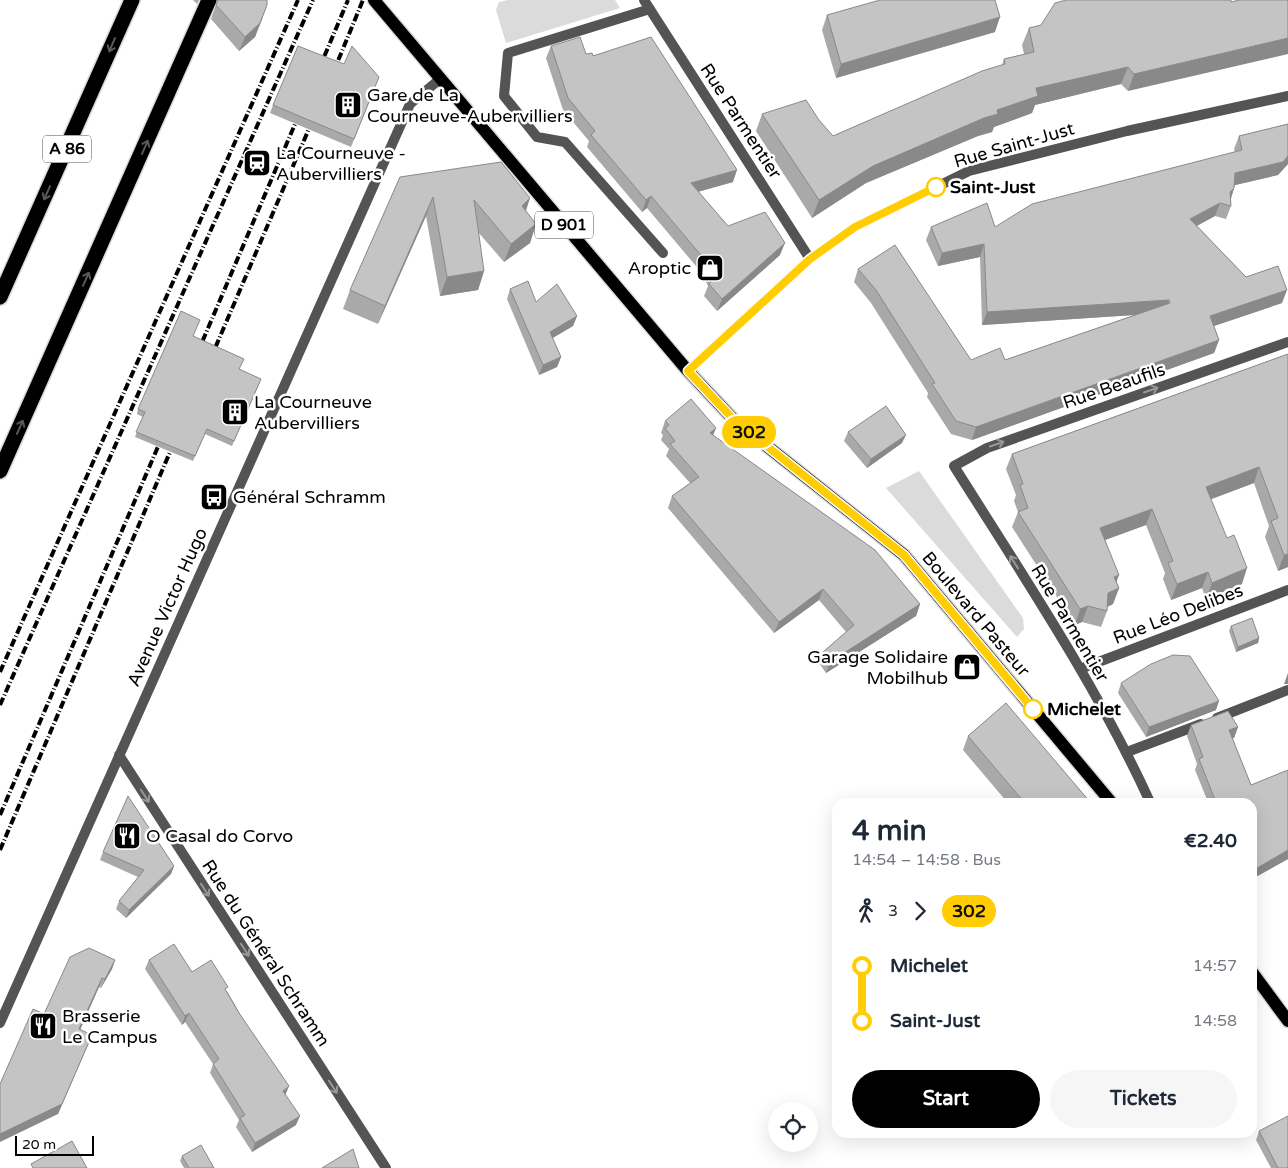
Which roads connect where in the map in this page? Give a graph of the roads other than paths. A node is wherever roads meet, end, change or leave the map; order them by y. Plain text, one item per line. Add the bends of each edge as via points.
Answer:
1 (132, 0) edge
2 (209, 0) edge
3 (374, 0) edge
4 (647, 4) edge
5 (440, 79) junction
6 (1288, 96) edge
7 (663, 252) dead end
8 (810, 259) junction
9 (0, 297) edge
10 (1288, 342) edge
11 (688, 371) junction
12 (954, 466) joint
13 (0, 472) edge
14 (1288, 590) edge
15 (1080, 669) junction
16 (1288, 690) edge
17 (1127, 752) junction
18 (118, 755) junction
19 (1108, 798) edge
20 (1148, 798) edge
21 (1257, 979) edge
22 (1288, 1021) edge
23 (0, 1022) edge
24 (386, 1168) edge

1 -> 9 highway, A 86
13 -> 2 highway
3 - 5 main road, Boulevard Pasteur / D 901
4 - 7 street via 508,53 504,96 537,137 565,142
4 - 8 street, Rue Parmentier
5 - 11 main road, Boulevard Pasteur / D 901
5 - 18 street, Avenue Victor Hugo via 410,104
6 - 8 street, Rue Saint-Just via 969,171 855,227
8 - 11 street, Rue Saint-Just
12 -> 10 street, Rue Beaufils via 987,448
11 - 19 main road, Boulevard Pasteur / D 901 via 734,420 904,555
15 -> 12 street, Rue Parmentier
14 - 15 street, Rue Léo Delibes
15 - 17 street, Rue Parmentier
16 - 17 street
17 - 20 street, Rue Parmentier
18 - 23 street, Avenue Victor Hugo
18 -> 24 street, Rue du Général Schramm
21 - 22 main road

